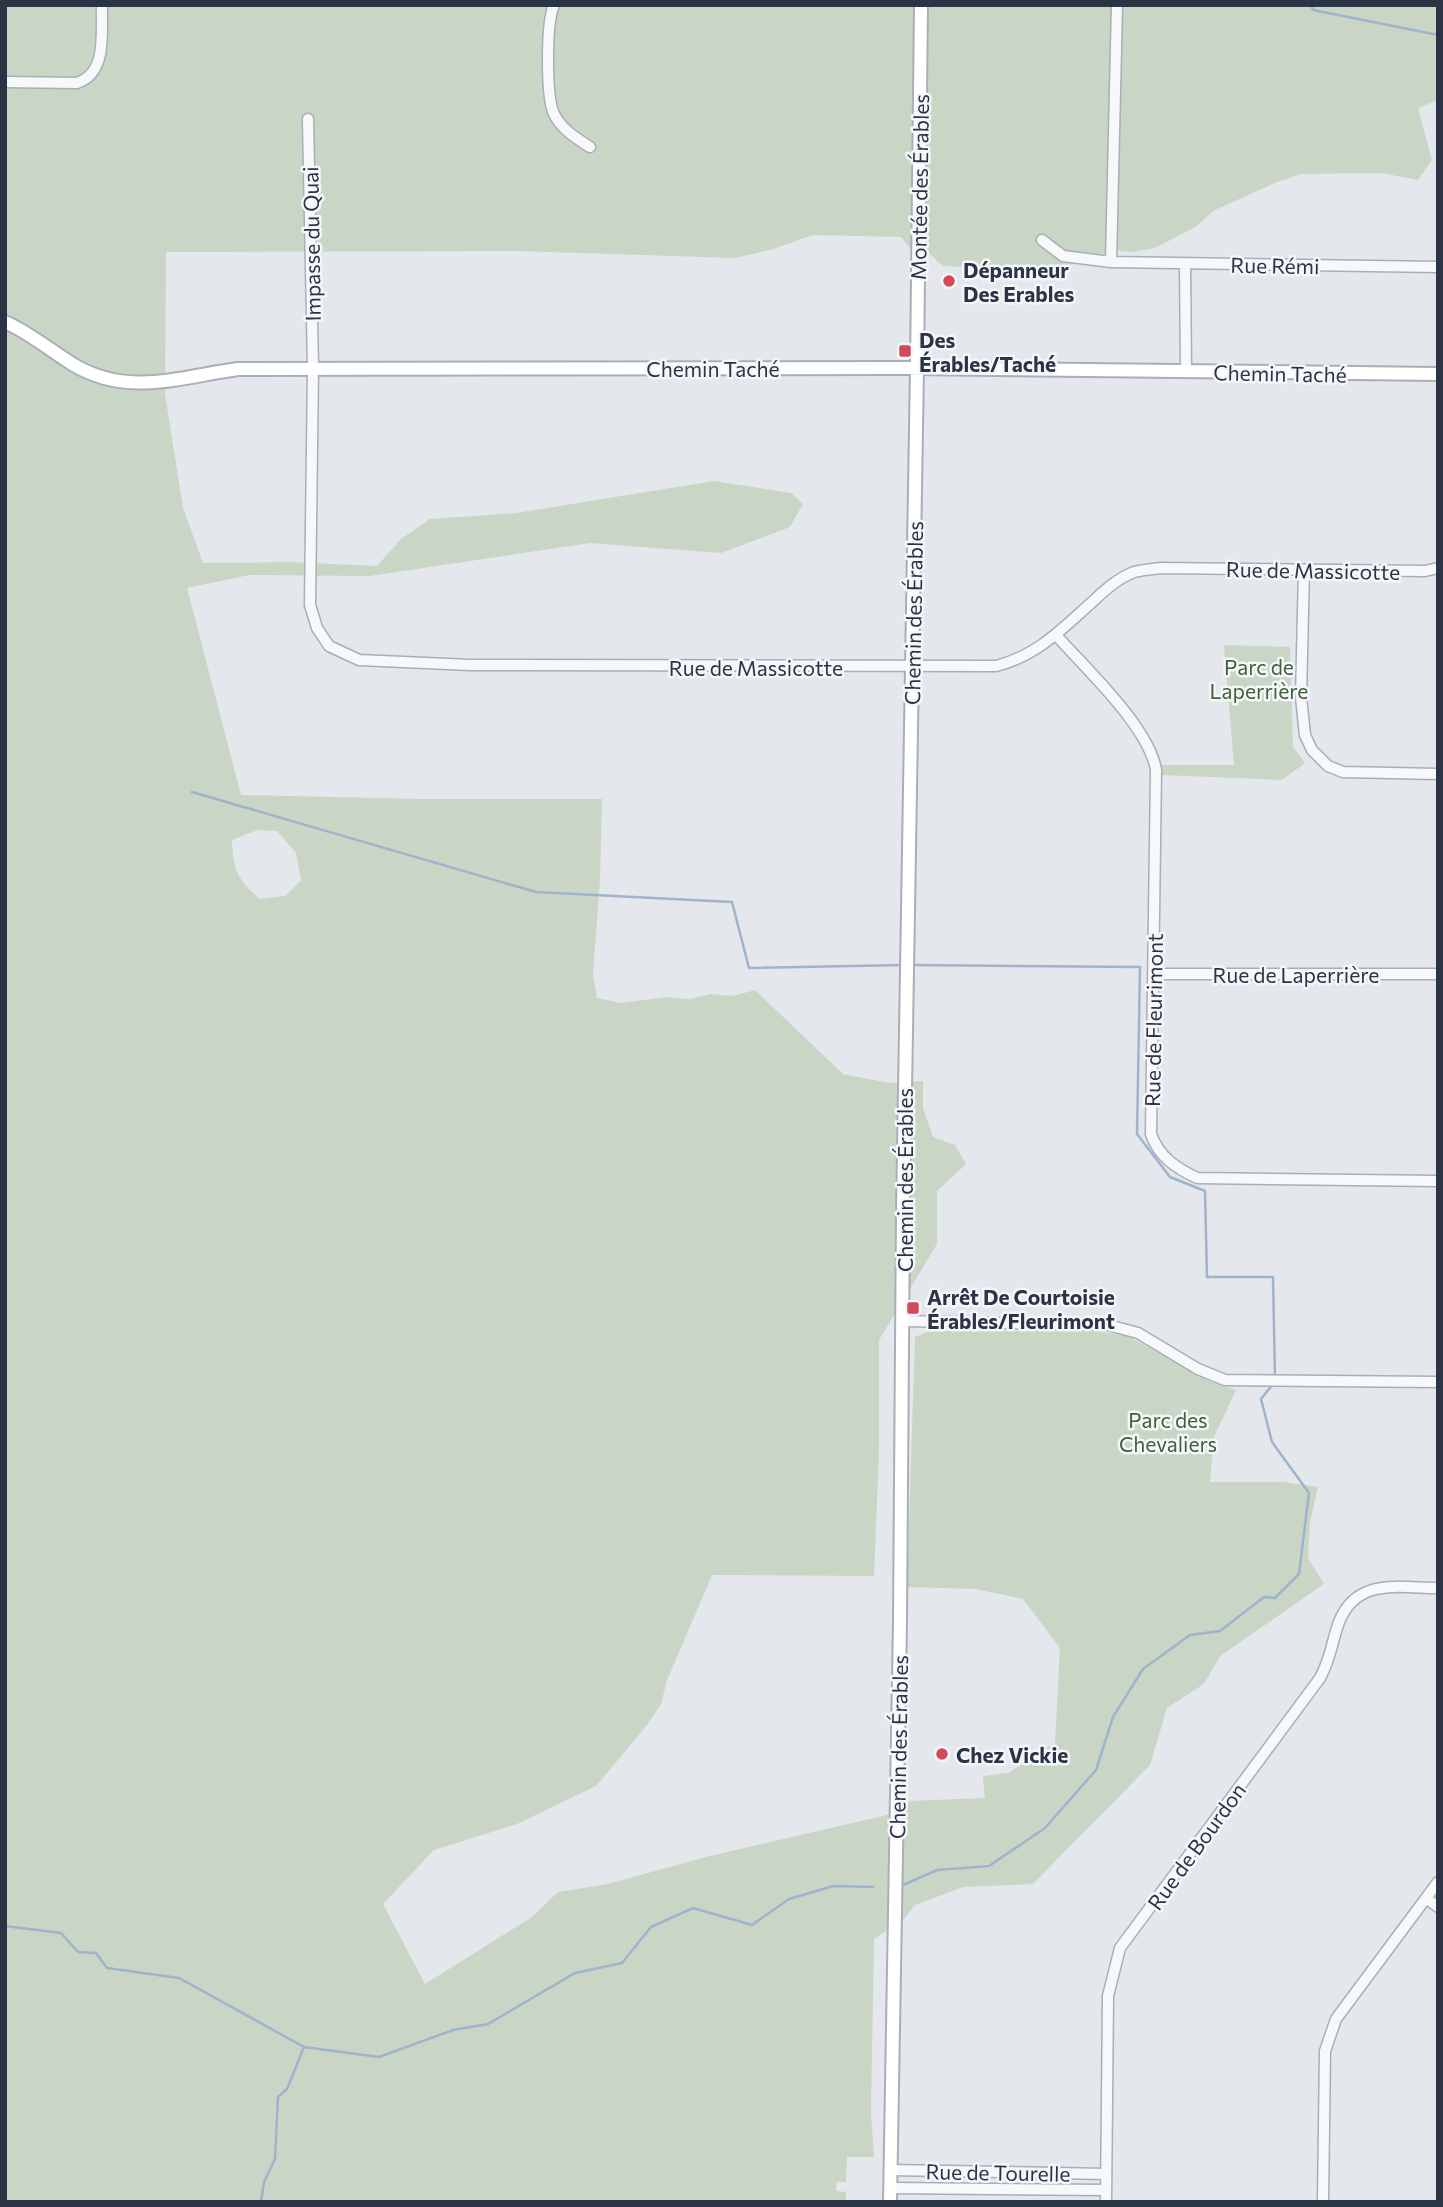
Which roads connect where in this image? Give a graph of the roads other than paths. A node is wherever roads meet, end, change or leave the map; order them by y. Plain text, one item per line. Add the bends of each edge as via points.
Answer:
1 (102, 5) edge
2 (554, 5) edge
3 (921, 5) edge
4 (1117, 5) edge
5 (5, 82) edge
6 (308, 119) dead end
7 (590, 147) dead end
8 (1042, 240) dead end
9 (1111, 262) junction
10 (1185, 264) junction
11 (1438, 267) edge
12 (5, 322) edge
13 (313, 368) junction
14 (917, 368) junction
15 (1186, 372) junction
16 (1438, 374) edge
17 (1438, 568) edge
18 (1304, 570) junction
19 (1056, 635) junction
20 (911, 667) junction
21 (1438, 774) edge
22 (1153, 974) junction
23 (1438, 974) edge
24 (1438, 1181) edge
25 (903, 1321) junction
26 (1438, 1382) edge
27 (1438, 1588) edge
28 (1438, 1882) edge
29 (1426, 1898) junction
30 (1438, 1907) edge
31 (890, 2170) junction
32 (967, 2172) junction
33 (1030, 2173) junction
34 (1106, 2174) junction
35 (890, 2188) junction
36 (967, 2188) junction
37 (1030, 2188) junction
38 (1106, 2190) junction
39 (890, 2202) edge
40 (1106, 2202) edge
41 (1323, 2202) edge

1 - 5 street via 98,65 85,80
2 - 7 street via 548,26 550,104 563,128
3 - 14 street, Montée des Érables
4 - 9 street
6 - 13 street, Impasse du Quai
8 - 9 street, Rue Rémi via 1063,256
9 - 10 street, Rue Rémi
10 - 11 street, Rue Rémi
10 - 15 street
12 - 13 street, Chemin Taché via 75,366 116,382 157,383 237,369
13 - 14 street, Chemin Taché
13 - 20 street, Rue de Massicotte via 310,605 329,646 359,660 470,665
14 - 15 street, Chemin Taché
14 - 20 street, Chemin des Érables
15 - 16 street, Chemin Taché
17 - 18 street, Rue de Massicotte
18 - 19 street, Rue de Massicotte via 1161,568 1135,572 1112,584
18 - 21 street via 1301,697 1305,735 1312,750 1328,766 1343,772
19 - 20 street, Rue de Massicotte via 1017,661 996,666
19 - 22 street, Rue de Fleurimont via 1127,716 1154,757
20 - 25 street, Chemin des Érables
22 - 23 street, Rue de Laperrière
22 - 24 street, Rue de Fleurimont via 1151,1134 1161,1154 1178,1169 1213,1179
25 - 26 street via 1108,1325 1138,1333 1198,1370 1225,1380
25 - 31 street, Chemin des Érables
27 - 34 street, Rue de Bourdon via 1377,1588 1363,1592 1348,1605 1320,1678 1120,1948 1108,1996
28 - 29 street
29 - 30 street
29 - 41 street via 1336,2019 1325,2051
31 - 32 street, Rue de Tourelle
31 - 35 street, Chemin des Érables
32 - 33 street, Rue de Tourelle
32 - 36 street
33 - 34 street, Rue de Tourelle
33 - 37 street
34 - 38 street, Rue de Bourdon
35 - 36 street, Rue de Tourelle
35 - 39 street, Chemin des Érables
36 - 37 street, Rue de Tourelle
37 - 38 street, Rue de Tourelle
38 - 40 street, Rue de Bourdon

